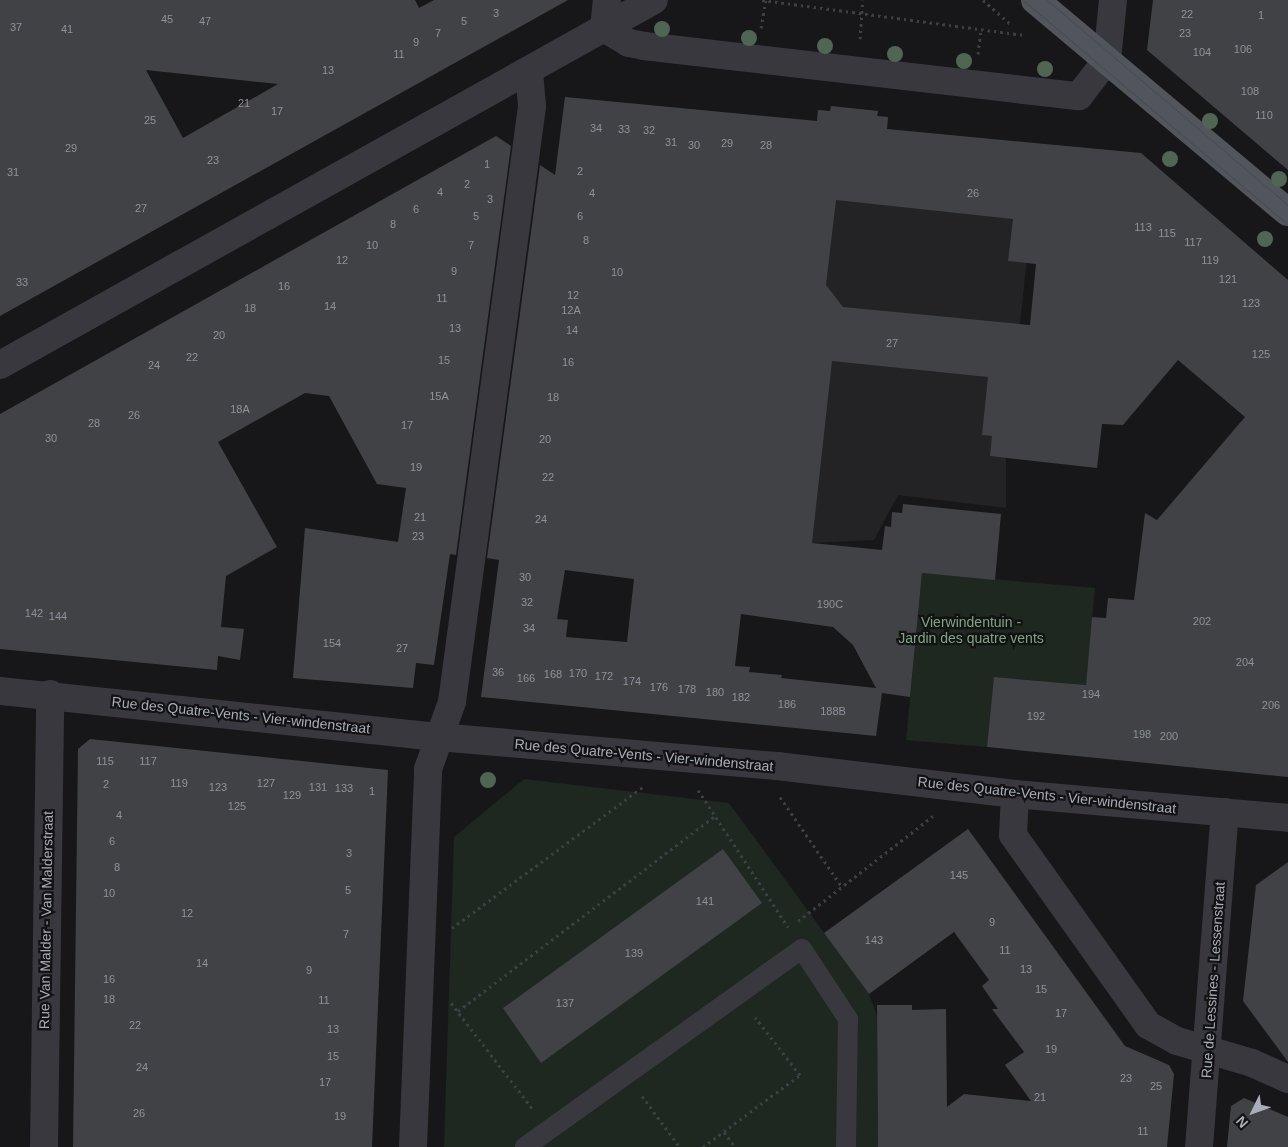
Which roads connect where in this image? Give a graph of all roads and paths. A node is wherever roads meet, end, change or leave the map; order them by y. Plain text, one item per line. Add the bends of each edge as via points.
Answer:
1 (607, 0) edge
2 (654, 0) edge
3 (762, 0) edge
4 (766, 0) edge
5 (862, 0) edge
6 (1035, 0) edge
7 (1114, 0) edge
8 (862, 13) junction
9 (604, 28) junction
10 (761, 28) dead end
11 (1026, 35) dead end
12 (860, 40) dead end
13 (1107, 60) junction
14 (528, 71) junction
15 (1288, 212) edge
16 (1288, 219) edge
17 (0, 365) edge
18 (0, 690) edge
19 (50, 694) junction
20 (438, 737) junction
21 (674, 758) junction
22 (757, 765) junction
23 (936, 783) junction
24 (1014, 794) junction
25 (1225, 812) junction
26 (716, 814) junction
27 (1288, 818) edge
28 (842, 887) junction
29 (809, 912) dead end
30 (444, 927) dead end
31 (789, 928) dead end
32 (738, 994) junction
33 (443, 1001) dead end
34 (458, 1010) junction
35 (1209, 1051) junction
36 (626, 1074) junction
37 (1288, 1079) edge
38 (526, 1116) dead end
39 (724, 1132) junction
40 (44, 1147) edge
41 (413, 1147) edge
42 (525, 1147) edge
43 (679, 1147) edge
44 (703, 1147) edge
45 (735, 1147) edge
46 (846, 1147) edge
47 (1199, 1147) edge

1 - 9 street
2 - 9 street
3 - 4 path
4 - 8 path
4 - 10 path
5 - 8 path
6 - 13 main road
7 - 13 street
8 - 11 path
8 - 12 path
9 - 13 street via 629,43 644,46 1079,96
9 - 14 street
13 - 15 main road
13 - 16 lane
14 - 17 street
14 - 20 street via 532,106 452,702
18 - 19 street, Rue des Quatre-Vents - Vier-windenstraat
19 - 20 street, Rue des Quatre-Vents - Vier-windenstraat
19 - 40 street, Rue Van Malder - Van Malderstraat
20 - 21 street, Rue des Quatre-Vents - Vier-windenstraat
20 - 41 street via 428,769
21 - 22 street, Rue des Quatre-Vents - Vier-windenstraat
21 - 26 path
21 - 30 path via 631,799 452,928
22 - 23 street, Rue des Quatre-Vents - Vier-windenstraat
22 - 28 path
23 - 24 street, Rue des Quatre-Vents - Vier-windenstraat
23 - 28 path via 933,816
24 - 25 street, Rue des Quatre-Vents - Vier-windenstraat
24 - 35 street via 1013,836 1148,1025 1177,1041
25 - 27 street, Rue des Quatre-Vents - Vier-windenstraat
25 - 35 street, Rue de Lessines - Lessenstraat
26 - 31 path
26 - 34 path
28 - 29 path
32 - 36 lane
32 - 39 path via 800,1075
32 - 46 lane via 802,949 848,1019
33 - 34 path via 449,1001
34 - 38 path via 534,1110
35 - 37 street via 1252,1063
35 - 47 street, Rue de Lessines - Lessenstraat
36 - 42 lane
36 - 43 path
39 - 44 path
39 - 45 path

